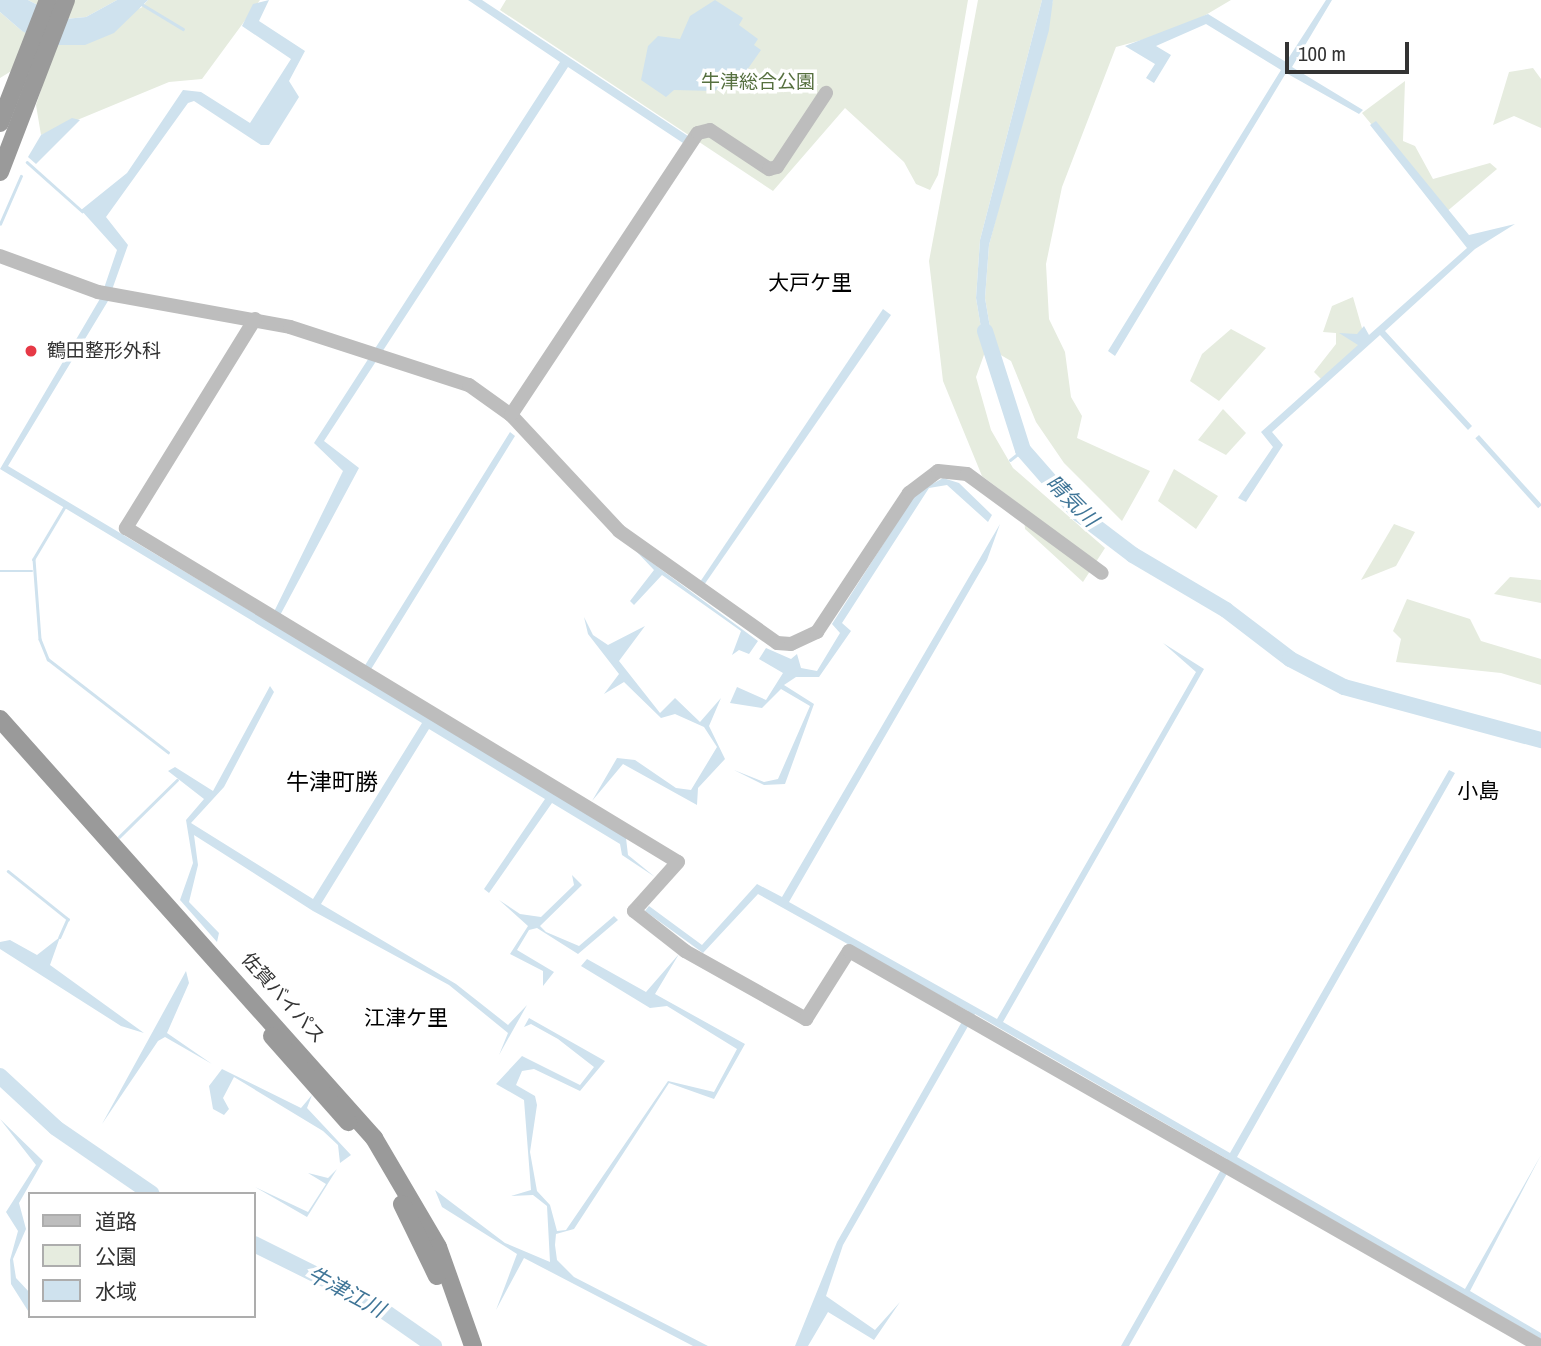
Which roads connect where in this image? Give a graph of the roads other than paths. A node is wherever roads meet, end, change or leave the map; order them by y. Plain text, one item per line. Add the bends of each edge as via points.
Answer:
1 (48, 0) edge
2 (66, 0) edge
3 (24, 85) junction
4 (826, 93) dead end
5 (0, 123) edge
6 (0, 172) edge
7 (0, 256) edge
8 (254, 319) junction
9 (511, 415) junction
10 (1102, 573) dead end
11 (0, 719) edge
12 (0, 736) edge
13 (461, 1324) junction
14 (460, 1346) edge
15 (473, 1346) edge
16 (1540, 1346) edge

1 - 3 highway
2 - 3 highway
3 - 5 highway
3 - 6 highway
4 - 9 street via 777,167 769,169 710,130 698,134
7 - 8 street via 105,294
8 - 9 street via 469,385
8 - 16 street via 126,528 678,862 634,911 685,951 804,1018 849,951
9 - 10 street via 619,531 777,643 791,644 817,632 909,493 938,471 967,474
11 - 13 highway, 佐賀バイパス via 374,1138 438,1247
12 - 13 highway, 佐賀バイパス via 349,1123 403,1205
13 - 14 highway, 佐賀バイパス
13 - 15 highway, 佐賀バイパス

